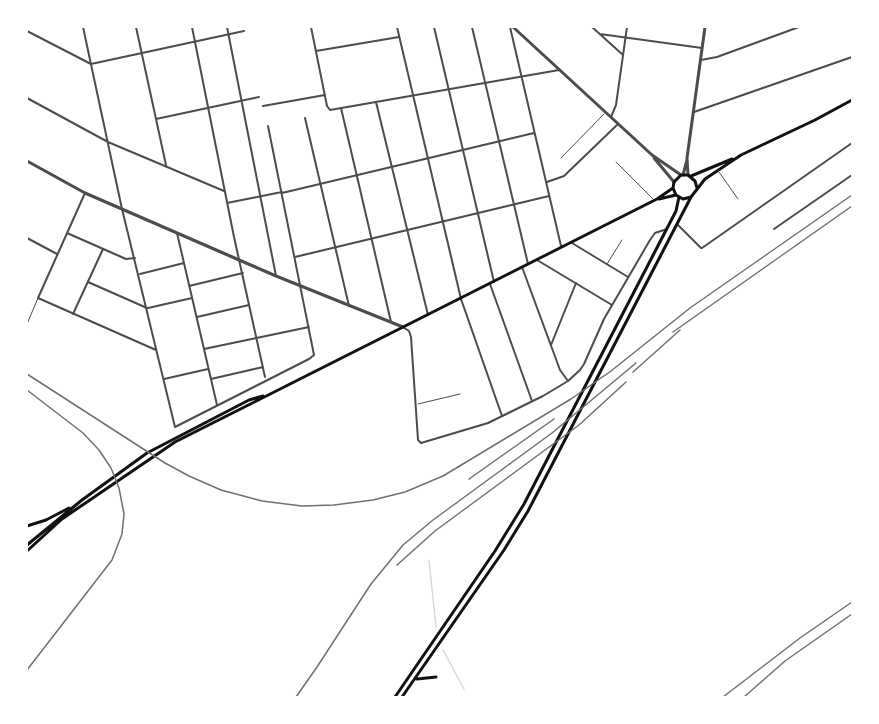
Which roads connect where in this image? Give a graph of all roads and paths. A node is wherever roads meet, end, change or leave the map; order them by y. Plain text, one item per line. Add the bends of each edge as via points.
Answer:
1 (83, 27) edge
2 (136, 27) edge
3 (192, 27) edge
4 (227, 27) edge
5 (311, 27) edge
6 (398, 27) edge
7 (434, 27) edge
8 (472, 27) edge
9 (512, 27) edge
10 (592, 27) edge
11 (627, 27) edge
12 (705, 27) edge
13 (799, 27) edge
14 (27, 31) edge
15 (244, 31) dead end
16 (229, 34) junction
17 (600, 34) junction
18 (399, 37) junction
19 (625, 38) junction
20 (194, 42) junction
21 (702, 48) junction
22 (316, 51) junction
23 (142, 53) junction
24 (623, 55) junction
25 (852, 57) edge
26 (701, 60) junction
27 (91, 64) junction
28 (559, 70) junction
29 (521, 76) junction
30 (485, 83) junction
31 (449, 90) junction
32 (325, 95) junction
33 (412, 96) junction
34 (259, 97) dead end
35 (27, 98) edge
36 (242, 100) junction
37 (852, 100) edge
38 (376, 102) junction
39 (263, 106) dead end
40 (207, 108) junction
41 (341, 108) junction
42 (606, 112) junction
43 (694, 112) junction
44 (610, 117) junction
45 (305, 118) dead end
46 (156, 119) junction
47 (618, 124) junction
48 (268, 126) dead end
49 (534, 133) junction
50 (108, 142) junction
51 (499, 142) junction
52 (852, 143) edge
53 (463, 150) junction
54 (741, 155) junction
55 (653, 156) junction
56 (561, 158) dead end
57 (427, 159) junction
58 (27, 161) edge
59 (616, 162) dead end
60 (166, 166) junction
61 (392, 168) junction
62 (718, 171) junction
63 (685, 175) junction
64 (852, 175) edge
65 (356, 176) junction
66 (546, 182) junction
67 (674, 182) junction
68 (321, 184) junction
69 (673, 188) junction
70 (697, 188) junction
71 (224, 191) junction
72 (85, 193) junction
73 (282, 193) junction
74 (261, 196) junction
75 (549, 196) junction
76 (678, 196) junction
77 (690, 197) junction
78 (738, 199) dead end
79 (655, 200) junction
80 (227, 203) junction
81 (514, 204) junction
82 (122, 209) junction
83 (478, 213) junction
84 (442, 221) junction
85 (676, 224) junction
86 (667, 229) junction
87 (774, 229) dead end
88 (407, 230) junction
89 (67, 233) junction
90 (177, 233) junction
91 (27, 238) edge
92 (371, 238) junction
93 (622, 240) dead end
94 (571, 242) junction
95 (335, 247) junction
96 (561, 247) junction
97 (103, 249) junction
98 (57, 254) junction
99 (295, 257) junction
100 (135, 258) junction
101 (238, 258) junction
102 (537, 259) junction
103 (183, 263) junction
104 (528, 264) junction
105 (607, 264) junction
106 (522, 267) junction
107 (243, 273) junction
108 (139, 274) junction
109 (276, 276) junction
110 (628, 278) junction
111 (88, 282) junction
112 (492, 283) junction
113 (576, 283) junction
114 (301, 285) junction
115 (189, 286) junction
116 (38, 298) junction
117 (192, 298) junction
118 (460, 299) junction
119 (249, 304) junction
120 (612, 305) junction
121 (349, 306) junction
122 (147, 308) junction
123 (73, 314) junction
124 (428, 315) junction
125 (28, 317) edge
126 (196, 317) junction
127 (390, 322) junction
128 (27, 324) edge
129 (309, 327) junction
130 (403, 327) junction
131 (257, 338) junction
132 (551, 345) junction
133 (204, 349) junction
134 (156, 350) junction
135 (263, 367) junction
136 (208, 369) junction
137 (265, 377) dead end
138 (211, 379) junction
139 (163, 380) junction
140 (568, 381) junction
141 (267, 394) junction
142 (460, 394) dead end
143 (532, 401) junction
144 (217, 405) junction
145 (416, 405) junction
146 (502, 416) junction
147 (82, 500) junction
148 (27, 526) edge
149 (27, 545) edge
150 (27, 551) edge
151 (436, 677) dead end
152 (415, 679) junction
153 (394, 697) edge
154 (402, 697) edge

1 - 27 street
2 - 23 street
3 - 20 street
4 - 16 street
5 - 22 street
6 - 18 street
7 - 31 street
8 - 30 street
9 - 28 street
9 - 29 street
10 - 17 street
11 - 19 street
12 - 21 street
13 - 26 street
14 - 27 street
15 - 16 street
16 - 20 street
16 - 36 street
17 - 19 street
17 - 24 street
18 - 22 street
18 - 33 street
19 - 21 street
19 - 24 street
20 - 23 street
20 - 40 street
21 - 26 street
22 - 32 street
23 - 27 street
23 - 46 street
24 - 44 street via 616,105
25 - 43 street
26 - 43 street
27 - 50 street
28 - 29 street
28 - 42 street
29 - 30 street
29 - 49 street
30 - 31 street
30 - 51 street
31 - 33 street
31 - 53 street
32 - 39 street
32 - 41 street via 329,109
33 - 38 street
33 - 57 street
34 - 36 street
35 - 50 street
36 - 40 street
36 - 74 street
37 - 54 main road
38 - 41 street
38 - 61 street
40 - 46 street
40 - 71 street
41 - 65 street
42 - 44 street
42 - 56 lane
43 - 63 street
44 - 47 street
45 - 68 street
46 - 60 street
47 - 55 street
47 - 66 street via 564,176
48 - 73 street
49 - 51 street
49 - 66 street
50 - 60 street
50 - 82 street
51 - 53 street
51 - 81 street
52 - 85 street via 702,248
53 - 57 street
53 - 83 street
54 - 62 main road
54 - 63 main road
55 - 63 street
55 - 67 street
57 - 61 street
57 - 84 street
58 - 72 street
59 - 79 lane
60 - 71 street
61 - 65 street
61 - 88 street
62 - 70 main road
62 - 78 lane
63 - 67 main road
63 - 70 main road via 695,181
64 - 87 street
65 - 68 street
65 - 92 street
66 - 75 street
67 - 69 main road
68 - 73 street
68 - 95 street
69 - 76 main road
69 - 79 main road
70 - 77 main road
71 - 80 street
72 - 82 street
72 - 89 street
73 - 74 street
73 - 99 street
74 - 80 street
74 - 109 street
75 - 81 street
75 - 96 street
76 - 77 main road
76 - 79 main road
76 - 86 main road via 678,206
77 - 85 main road
79 - 94 main road
80 - 101 street
81 - 83 street
81 - 104 street
82 - 90 street
82 - 100 street
83 - 84 street
83 - 112 street
84 - 88 street
84 - 118 street
85 - 152 main road via 528,511
86 - 110 street via 655,233
86 - 153 main road via 524,504
88 - 92 street
88 - 124 street
89 - 97 street
89 - 98 street
90 - 101 street
90 - 103 street
91 - 98 street
92 - 95 street
92 - 127 street
93 - 105 lane
94 - 96 main road
94 - 105 street
95 - 99 street
95 - 121 street
96 - 102 main road
97 - 100 street via 126,259
97 - 111 street
98 - 116 street
99 - 114 street
100 - 108 street
101 - 107 street
101 - 109 street
102 - 104 main road
102 - 113 street
103 - 108 street
103 - 115 street
104 - 106 main road
105 - 110 street
106 - 112 main road
106 - 132 street
107 - 115 street
107 - 119 street
108 - 122 street
109 - 114 street
110 - 120 street
111 - 122 street
111 - 123 street
112 - 118 main road
112 - 143 street
113 - 120 street
113 - 132 street
114 - 121 street
114 - 129 street
115 - 117 street
116 - 123 street
116 - 125 lane
117 - 122 street
117 - 126 street
118 - 124 main road
118 - 146 street
119 - 126 street
119 - 131 street
120 - 140 street via 585,364
121 - 127 street
122 - 134 street
123 - 134 street
124 - 130 main road
125 - 128 lane
126 - 133 street
127 - 130 street
129 - 131 street
129 - 144 street via 312,358
130 - 141 main road
130 - 145 street via 411,337
131 - 133 street
131 - 135 street
132 - 140 street
133 - 136 street
134 - 139 street
135 - 137 street
135 - 138 street
136 - 138 street
136 - 139 street
138 - 144 street
139 - 144 street via 175,427
140 - 143 street
141 - 147 main road via 170,439
141 - 150 main road via 175,442 62,519
142 - 145 lane
143 - 146 street
145 - 146 street via 419,441 423,444
147 - 148 main road
147 - 149 main road
151 - 152 main road
152 - 154 main road

